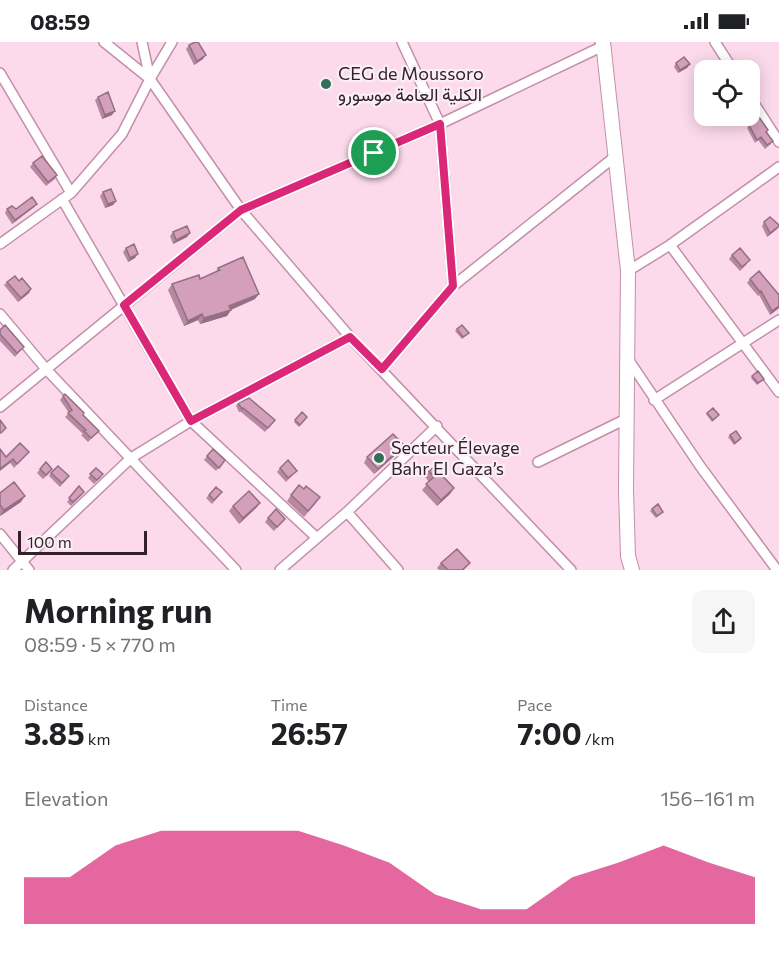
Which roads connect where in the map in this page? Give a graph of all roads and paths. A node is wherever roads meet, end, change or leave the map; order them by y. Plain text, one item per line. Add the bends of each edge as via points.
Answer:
1 (104, 42) edge
2 (142, 42) edge
3 (172, 42) edge
4 (402, 42) edge
5 (715, 42) edge
6 (603, 43) edge
7 (727, 60) edge
8 (0, 73) edge
9 (150, 79) junction
10 (760, 113) edge
11 (440, 124) junction
12 (779, 142) edge
13 (617, 155) junction
14 (779, 167) edge
15 (71, 193) junction
16 (62, 199) junction
17 (241, 210) junction
18 (0, 244) edge
19 (670, 245) junction
20 (628, 271) junction
21 (453, 286) junction
22 (124, 305) junction
23 (0, 314) edge
24 (779, 320) edge
25 (350, 337) junction
26 (744, 343) junction
27 (626, 357) junction
28 (46, 369) junction
29 (382, 369) junction
30 (779, 392) edge
31 (654, 400) junction
32 (0, 407) edge
33 (626, 419) junction
34 (191, 421) junction
35 (437, 426) junction
36 (131, 458) junction
37 (538, 462) dead end
38 (347, 512) junction
39 (0, 534) edge
40 (316, 538) junction
41 (628, 555) junction
42 (22, 562) junction
43 (13, 570) edge
44 (29, 570) edge
45 (236, 570) edge
46 (280, 570) edge
47 (398, 570) edge
48 (571, 570) edge
49 (626, 570) edge
50 (632, 570) edge
51 (777, 570) edge

1 - 9 street
2 - 9 street
3 - 9 street
4 - 11 street
5 - 7 street
6 - 11 street
6 - 13 main road
8 - 15 street
9 - 15 street via 122,134
9 - 17 street
10 - 12 street
11 - 17 street
11 - 21 street
13 - 20 main road
13 - 21 street
14 - 19 street
15 - 16 street
16 - 18 street
16 - 22 street
17 - 22 street
17 - 25 street
19 - 20 street
19 - 26 street
20 - 27 main road
21 - 29 street
22 - 28 street
22 - 34 street
23 - 28 street
24 - 26 street
25 - 29 street
25 - 34 street
26 - 30 street
26 - 31 street
27 - 31 street
27 - 33 main road
28 - 32 street
28 - 36 street
29 - 35 street
31 - 51 street
33 - 37 street
33 - 41 main road
34 - 36 street
34 - 40 street
35 - 38 street
35 - 48 street
36 - 42 street
36 - 45 street
38 - 40 street
38 - 47 street
39 - 42 street
40 - 46 street
41 - 49 street
41 - 50 main road
42 - 43 street
42 - 44 street

